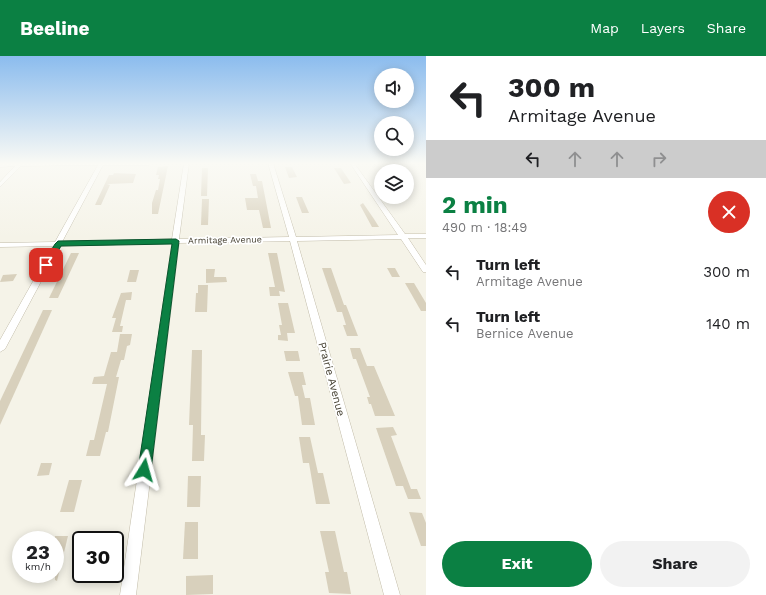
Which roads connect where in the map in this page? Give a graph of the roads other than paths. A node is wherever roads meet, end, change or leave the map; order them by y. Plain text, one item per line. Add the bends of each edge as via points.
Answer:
1 (88, 188) edge
2 (183, 188) edge
3 (278, 188) edge
4 (370, 188) edge
5 (403, 236) junction
6 (426, 236) edge
7 (293, 239) junction
8 (176, 241) junction
9 (58, 244) junction
10 (0, 245) edge
11 (426, 270) edge
12 (0, 349) edge
13 (128, 595) edge
14 (392, 595) edge

1 - 9 street
2 - 8 street
3 - 7 street, Prairie Avenue
4 - 5 street
5 - 6 street, Armitage Avenue
5 - 7 street, Armitage Avenue
5 - 11 street
7 - 8 street, Armitage Avenue
7 - 14 street, Prairie Avenue
8 - 9 street, Armitage Avenue
8 - 13 street
9 - 10 street, Armitage Avenue
9 - 12 street

